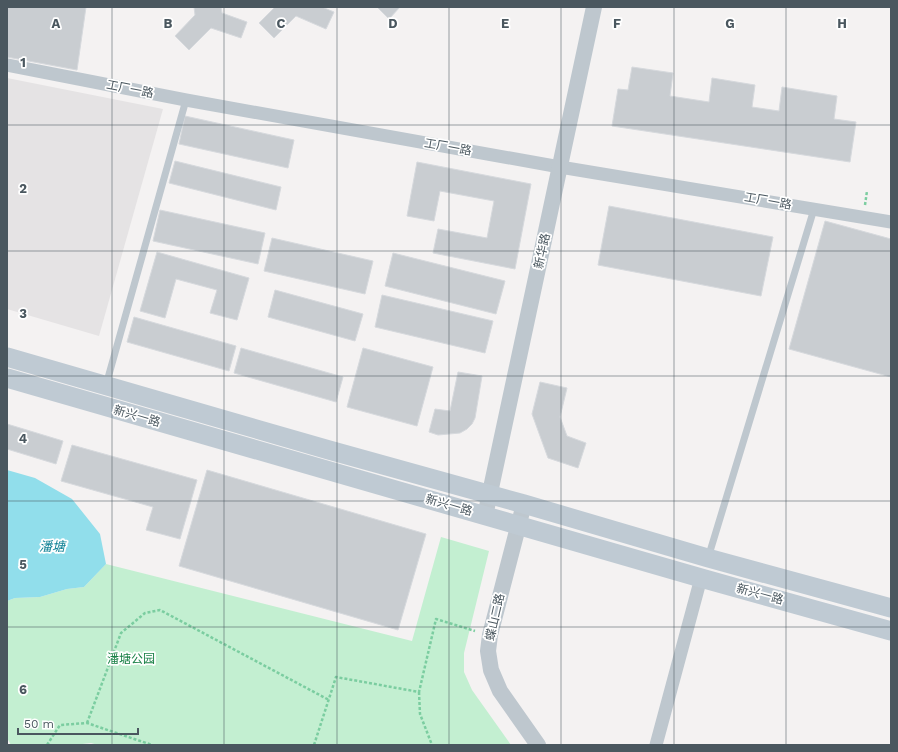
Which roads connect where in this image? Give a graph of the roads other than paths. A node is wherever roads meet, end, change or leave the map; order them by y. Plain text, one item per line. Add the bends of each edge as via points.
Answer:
1 (594, 7) edge
2 (7, 65) edge
3 (186, 100) junction
4 (560, 167) junction
5 (814, 209) junction
6 (891, 222) edge
7 (7, 357) edge
8 (7, 378) edge
9 (106, 385) junction
10 (489, 495) junction
11 (524, 504) junction
12 (485, 516) junction
13 (518, 526) junction
14 (708, 558) junction
15 (702, 578) junction
16 (891, 608) edge
17 (891, 630) edge
18 (538, 745) edge
19 (656, 745) edge

1 - 4 street, 新华路
2 - 3 street, 工厂一路
3 - 4 street, 工厂一路
3 - 9 lane
4 - 5 street, 工厂一路
4 - 10 street, 新华路
5 - 6 street, 工厂一路
5 - 14 lane
7 - 9 main road, 新兴一路
8 - 12 main road, 新兴一路
9 - 10 main road, 新兴一路
10 - 11 main road, 新兴一路
10 - 12 street, 新华路
11 - 13 street, 蝶山二路
11 - 14 main road, 新兴一路
12 - 13 main road, 新兴一路
13 - 15 main road, 新兴一路
13 - 18 street, 蝶山二路 via 488,651 491,670 500,691
14 - 16 main road, 新兴一路
15 - 17 main road, 新兴一路
15 - 19 street

